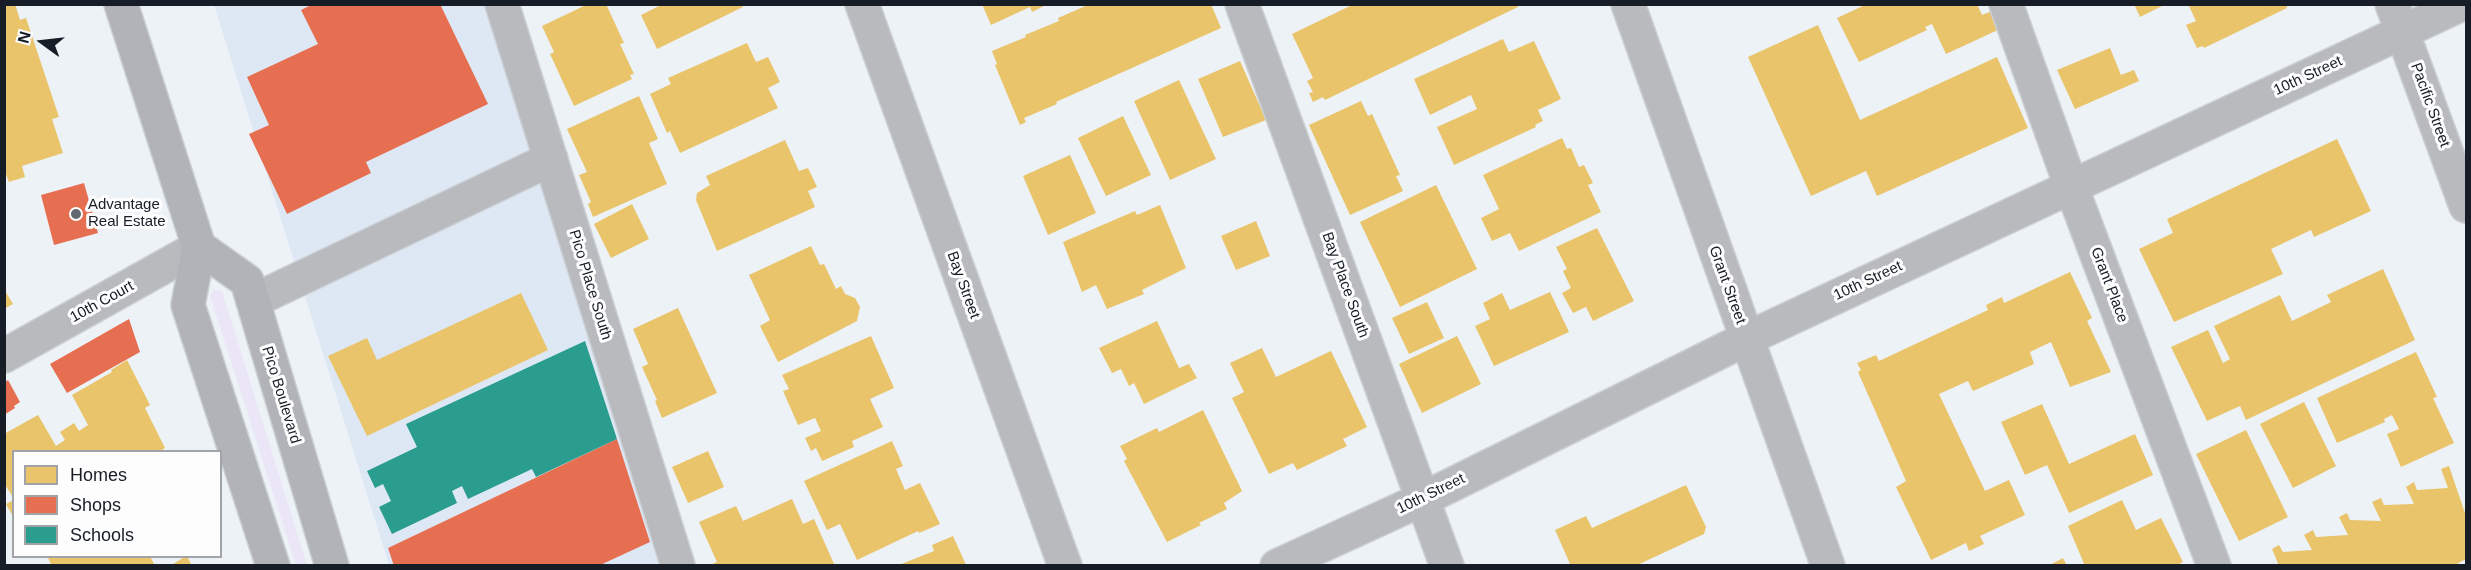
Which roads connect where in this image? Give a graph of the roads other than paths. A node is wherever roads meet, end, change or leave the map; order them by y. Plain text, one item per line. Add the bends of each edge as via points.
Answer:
1 (121, 4) edge
2 (502, 4) edge
3 (862, 4) edge
4 (1242, 4) edge
5 (1628, 4) edge
6 (2006, 4) edge
7 (2462, 4) edge
8 (2397, 19) edge
9 (551, 159) junction
10 (2071, 186) junction
11 (2466, 206) edge
12 (199, 247) junction
13 (253, 301) junction
14 (1746, 339) junction
15 (4, 356) edge
16 (1423, 499) junction
17 (273, 566) edge
18 (332, 566) edge
19 (678, 566) edge
20 (1065, 566) edge
21 (1277, 566) edge
22 (1447, 566) edge
23 (1828, 566) edge
24 (2214, 566) edge

1 - 12 main road
2 - 9 street, Pico Place South
3 - 20 street, Bay Street
4 - 16 street, Bay Place South
5 - 14 street, Grant Street
6 - 10 street, Grant Place
7 - 8 street, 10th Street
8 - 10 street, 10th Street
8 - 11 street, Pacific Street
9 - 13 street
9 - 19 street, Pico Place South
10 - 14 street, 10th Street
10 - 24 street, Grant Place
12 - 13 main road, Pico Boulevard via 247,281
12 - 15 street, 10th Court
12 - 17 main road via 188,305
13 - 18 main road, Pico Boulevard
14 - 16 street, 10th Street
14 - 23 street, Grant Street
16 - 21 street, 10th Street
16 - 22 street, Bay Place South

